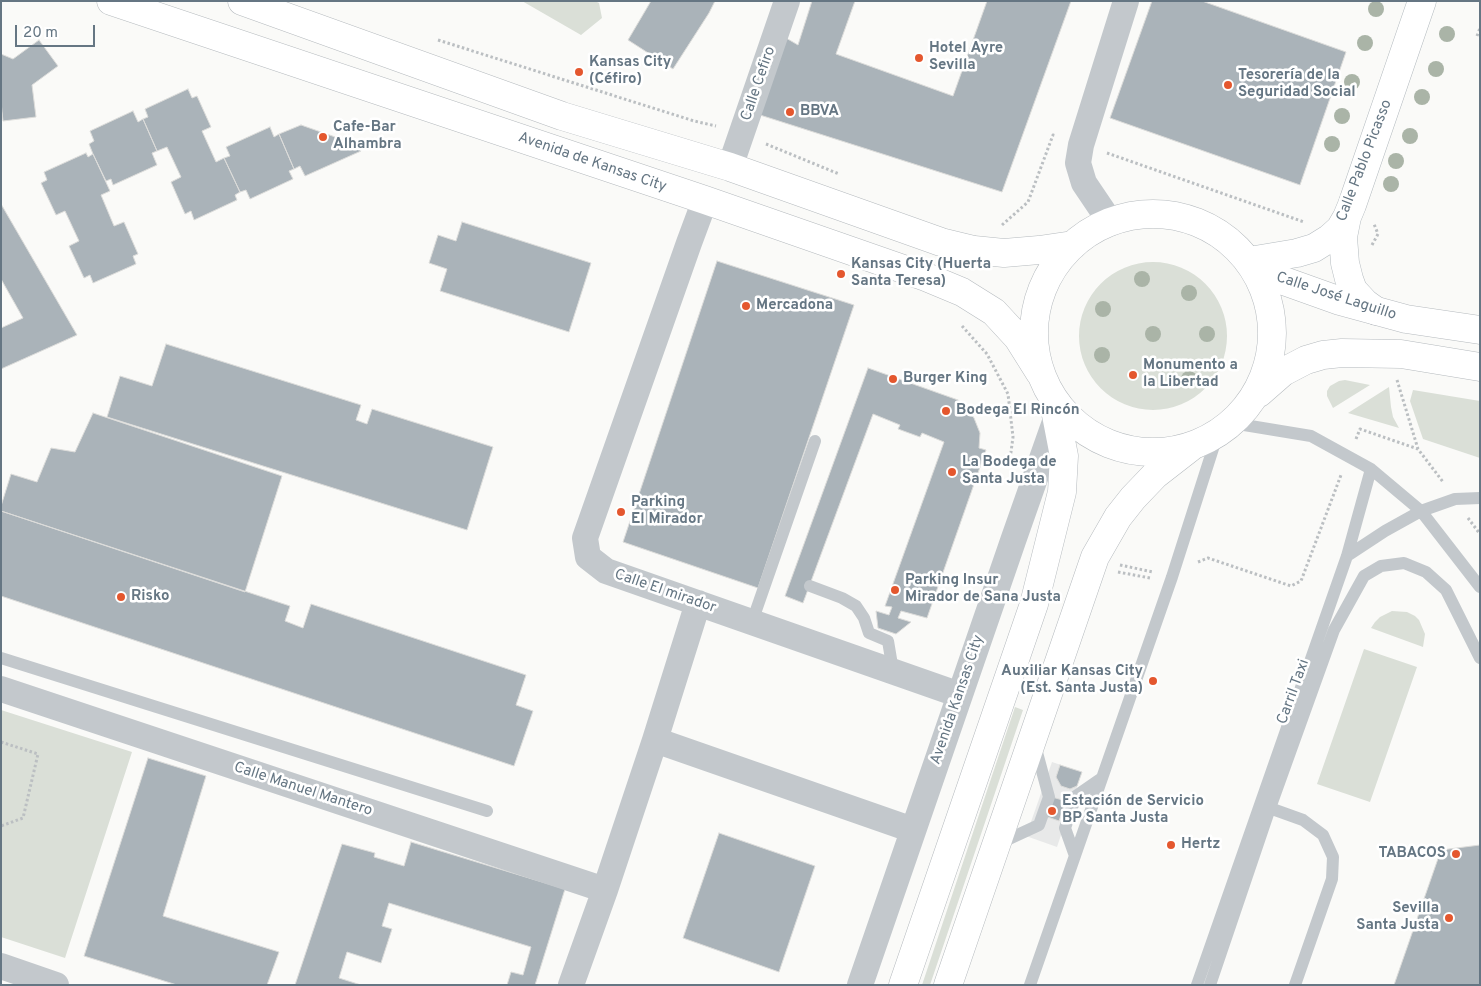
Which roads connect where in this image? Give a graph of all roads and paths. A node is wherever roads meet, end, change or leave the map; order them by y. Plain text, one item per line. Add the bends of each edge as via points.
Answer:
1 (111, 1) edge
2 (242, 1) edge
3 (787, 1) edge
4 (1126, 1) edge
5 (1422, 1) edge
6 (1480, 28) edge
7 (1477, 36) dead end
8 (435, 39) dead end
9 (718, 127) dead end
10 (1053, 135) dead end
11 (1103, 152) dead end
12 (730, 167) junction
13 (705, 200) junction
14 (1348, 217) junction
15 (1111, 222) junction
16 (1310, 224) dead end
17 (1375, 224) dead end
18 (1000, 227) dead end
19 (1073, 245) junction
20 (1371, 248) dead end
21 (1253, 266) junction
22 (1376, 311) junction
23 (958, 322) dead end
24 (1480, 330) edge
25 (1480, 367) edge
26 (1040, 373) junction
27 (1396, 382) dead end
28 (1255, 396) junction
29 (1055, 407) junction
30 (1225, 428) junction
31 (1360, 429) dead end
32 (815, 441) dead end
33 (1192, 446) junction
34 (1418, 448) junction
35 (1370, 469) junction
36 (1008, 473) dead end
37 (1336, 485) dead end
38 (1480, 498) edge
39 (1455, 499) junction
40 (1421, 512) junction
41 (1480, 534) edge
42 (1347, 556) junction
43 (1122, 566) dead end
44 (1195, 568) dead end
45 (1118, 572) dead end
46 (1154, 572) dead end
47 (1156, 579) dead end
48 (810, 586) dead end
49 (1480, 587) edge
50 (698, 603) junction
51 (752, 622) junction
52 (1, 658) edge
53 (1480, 658) edge
54 (893, 671) junction
55 (1, 689) edge
56 (960, 695) junction
57 (655, 740) junction
58 (1, 742) edge
59 (1102, 778) junction
60 (1265, 806) junction
61 (487, 811) dead end
62 (1, 826) edge
63 (913, 830) junction
64 (1075, 856) junction
65 (605, 890) junction
66 (1, 966) edge
67 (56, 985) edge
68 (571, 985) edge
69 (860, 985) edge
70 (903, 985) edge
71 (948, 985) edge
72 (1030, 985) edge
73 (1197, 985) edge
74 (1210, 985) edge
75 (1295, 985) edge

1 - 13 main road, Avenida de Kansas City
2 - 12 main road via 562,116
3 - 12 street, Calle Cefiro
4 - 15 street via 1078,163 1084,183
5 - 14 main road, Calle Pablo Picasso
6 - 7 path
8 - 9 path
10 - 18 path via 1028,202
11 - 16 path
12 - 19 main road via 941,242 974,250 1004,253
13 - 26 main road, Avenida de Kansas City via 962,292 994,312 1018,338
13 - 50 street, Calle El mirador via 585,538 588,557 606,571
14 - 21 main road, Calle Pablo Picasso via 1340,229 1314,248
14 - 22 main road via 1343,237 1349,279 1353,290
15 - 19 main road
15 - 21 main road via 1162,214 1187,219 1211,228 1232,243
17 - 20 path via 1378,234
19 - 26 main road via 1057,262 1036,306 1033,331
21 - 22 main road, Calle José Laguillo via 1340,301
21 - 28 main road via 1271,310 1273,338 1271,359
22 - 24 main road, Calle José Laguillo
23 - 36 path via 987,354 1008,394 1013,437
25 - 28 main road via 1400,354 1323,355 1283,372
26 - 29 main road
27 - 34 path
28 - 30 main road
29 - 33 main road via 1085,432 1128,450 1162,451
29 - 56 street, Avenida Kansas City
29 - 70 main road via 1064,456 1062,492 1034,604
30 - 33 main road
30 - 35 lane via 1311,436
30 - 59 lane
31 - 34 path
32 - 51 lane
33 - 71 main road via 1132,498 1095,557
34 - 39 path
35 - 40 lane
35 - 42 lane
37 - 44 path via 1302,582 1290,586 1208,558 1198,561
38 - 39 lane
39 - 40 lane
39 - 41 path
40 - 42 lane via 1384,531
40 - 49 lane
42 - 60 lane
43 - 46 path
45 - 47 path
48 - 54 lane via 856,606 869,633 888,641
50 - 51 street, Calle El mirador
50 - 57 street
51 - 54 street, Calle El mirador
52 - 61 lane
53 - 60 lane, Carril Taxi via 1446,590 1426,572 1404,563 1381,566 1364,576 1334,630
54 - 56 street, Calle El mirador
55 - 65 street, Calle Manuel Mantero
56 - 63 street, Avenida Kansas City
57 - 63 street
57 - 65 street
58 - 62 path via 38,754 23,818
59 - 64 lane
59 - 64 lane via 1076,796 1065,828
60 - 73 lane
60 - 74 lane, Carril Taxi
60 - 75 lane via 1303,820 1323,835 1333,857 1332,879
63 - 69 street, Avenida Kansas City
64 - 72 lane
65 - 68 street
66 - 67 street

